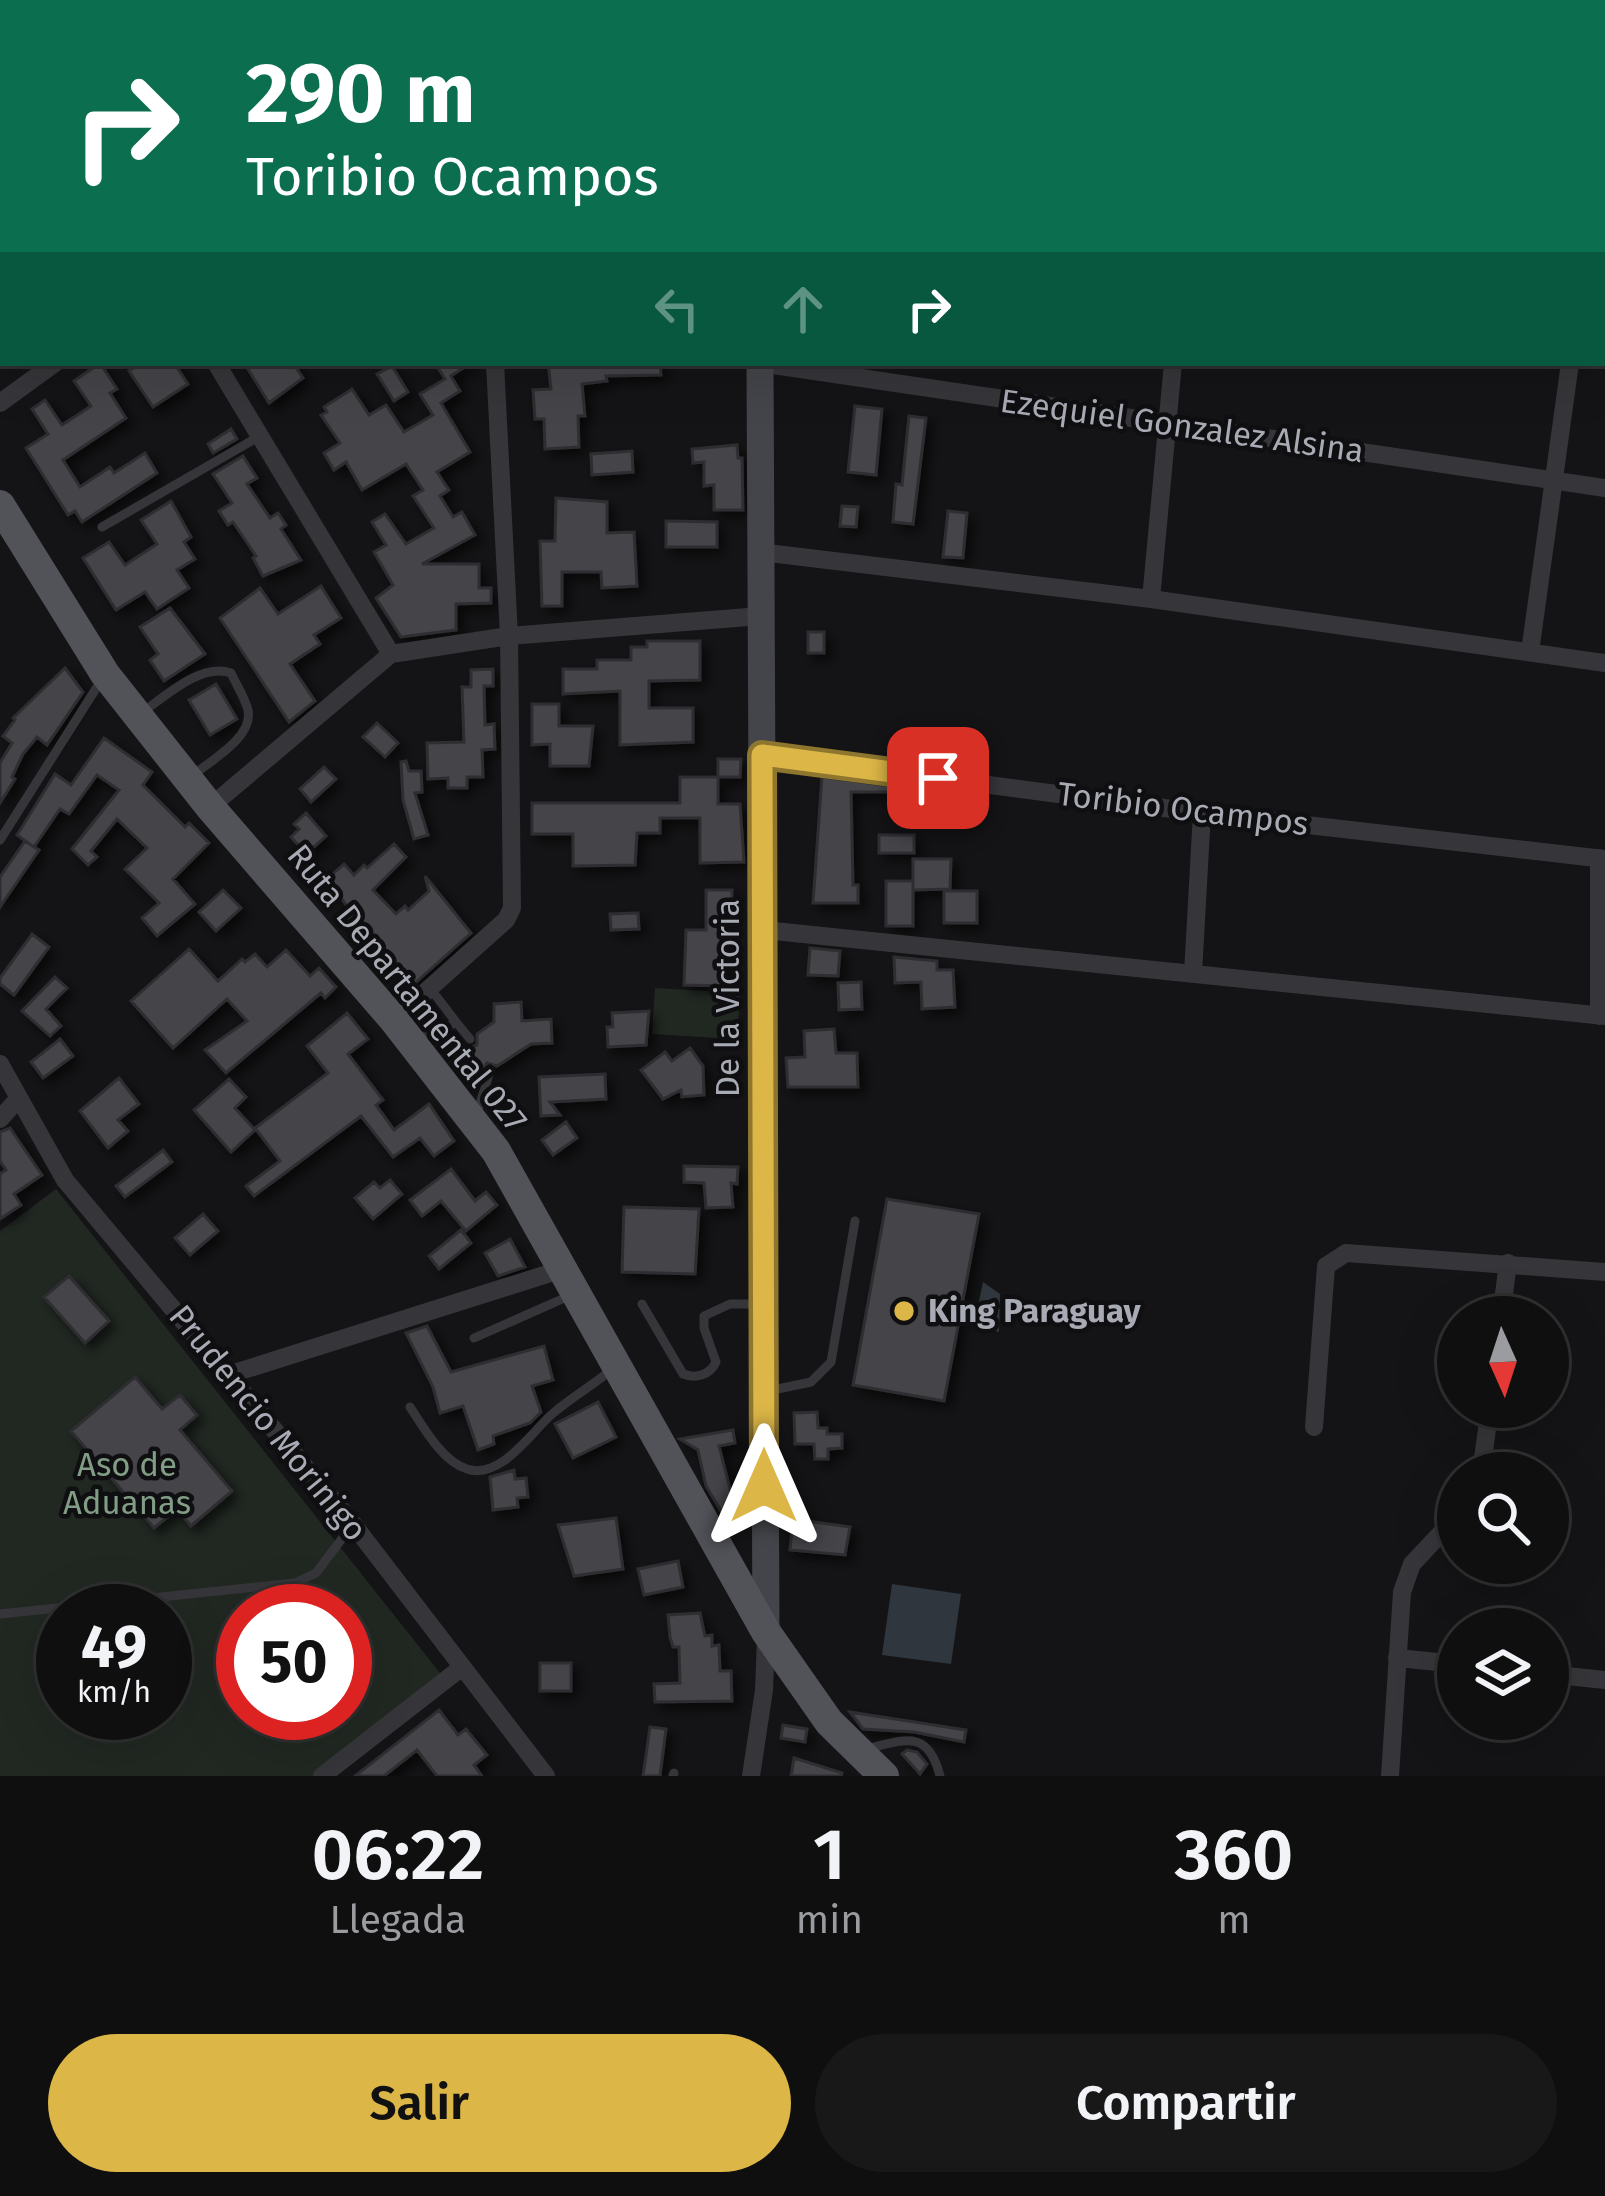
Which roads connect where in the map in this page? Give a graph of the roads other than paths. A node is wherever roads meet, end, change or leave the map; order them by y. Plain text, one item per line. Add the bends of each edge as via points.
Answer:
1 (52, 366) edge
2 (218, 366) edge
3 (495, 366) edge
4 (760, 366) edge
5 (780, 366) edge
6 (1173, 366) edge
7 (1570, 366) edge
8 (0, 404) edge
9 (1167, 424) junction
10 (260, 436) junction
11 (1553, 480) junction
12 (1605, 488) edge
13 (0, 505) edge
14 (102, 527) dead end
15 (760, 552) junction
16 (1151, 599) junction
17 (760, 616) junction
18 (509, 636) junction
19 (1530, 652) junction
20 (391, 654) junction
21 (1605, 664) edge
22 (105, 674) junction
23 (137, 716) junction
24 (762, 755) junction
25 (188, 779) junction
26 (210, 807) junction
27 (1202, 813) junction
28 (0, 841) edge
29 (1602, 858) edge
30 (764, 930) junction
31 (1193, 973) junction
32 (430, 988) junction
33 (1602, 1016) edge
34 (456, 1022) junction
35 (402, 1029) junction
36 (470, 1039) dead end
37 (0, 1064) edge
38 (490, 1071) dead end
39 (18, 1099) junction
40 (0, 1118) edge
41 (474, 1122) junction
42 (855, 1221) dead end
43 (1508, 1263) junction
44 (1605, 1272) edge
45 (567, 1282) junction
46 (1504, 1296) edge
47 (642, 1304) dead end
48 (764, 1304) junction
49 (474, 1338) dead end
50 (615, 1367) junction
51 (231, 1374) junction
52 (764, 1391) junction
53 (410, 1408) dead end
54 (1314, 1427) dead end
55 (353, 1523) junction
56 (1437, 1537) edge
57 (0, 1614) edge
58 (766, 1632) junction
59 (1397, 1658) junction
60 (1437, 1662) edge
61 (461, 1668) junction
62 (1569, 1676) edge
63 (1605, 1680) edge
64 (859, 1751) junction
65 (322, 1776) edge
66 (547, 1776) edge
67 (751, 1776) edge
68 (884, 1776) edge
69 (940, 1776) edge
70 (1390, 1776) edge

1 - 8 street
2 - 10 street
3 - 18 street
4 - 15 main road, De la Victoria
5 - 9 street, Ezequiel Gonzalez Alsina
6 - 9 street
7 - 11 street
9 - 11 street, Ezequiel Gonzalez Alsina
9 - 16 street
10 - 14 lane
10 - 20 street
11 - 12 street, Ezequiel Gonzalez Alsina
11 - 19 street
13 - 22 main road, Ruta Departamental 027
15 - 16 street
15 - 17 main road, De la Victoria
16 - 19 street
17 - 18 street
17 - 24 main road, De la Victoria
18 - 20 street
18 - 32 street via 512,908
19 - 21 street
20 - 26 street
22 - 23 main road, Ruta Departamental 027
22 - 28 lane
23 - 25 main road, Ruta Departamental 027
23 - 25 lane via 197,676 231,673 248,724
24 - 27 street, Toribio Ocampos
24 - 30 main road, De la Victoria
25 - 26 main road, Ruta Departamental 027
26 - 35 main road, Ruta Departamental 027
27 - 29 street, Toribio Ocampos
27 - 31 street
29 - 33 street
30 - 31 street
30 - 48 main road, De la Victoria
31 - 33 street
32 - 34 lane
32 - 35 street
34 - 35 lane via 436,1033
34 - 36 lane
35 - 41 main road, Ruta Departamental 027
37 - 39 street, Prudencio Morinigo
38 - 41 lane
39 - 40 street
39 - 51 street, Prudencio Morinigo via 65,1180
41 - 45 main road, Ruta Departamental 027
42 - 52 lane via 831,1362 812,1382
43 - 44 street
43 - 46 street
43 - 54 street via 1346,1253 1326,1266
45 - 49 lane
45 - 50 main road, Ruta Departamental 027
45 - 51 street
47 - 48 lane via 683,1374 695,1376 716,1362 704,1316 730,1304
48 - 52 main road, De la Victoria
50 - 53 lane via 481,1471 453,1460
50 - 58 main road, Ruta Departamental 027
51 - 55 street, Prudencio Morinigo
52 - 58 main road, De la Victoria
55 - 57 lane via 316,1574 295,1583
55 - 61 street, Prudencio Morinigo
56 - 59 street via 1412,1564 1402,1592
58 - 64 main road, Ruta Departamental 027
58 - 67 street
59 - 60 street
59 - 70 street
61 - 65 street
61 - 66 street, Prudencio Morinigo
62 - 63 street
64 - 68 main road, Ruta Departamental 027
64 - 69 lane via 922,1743

